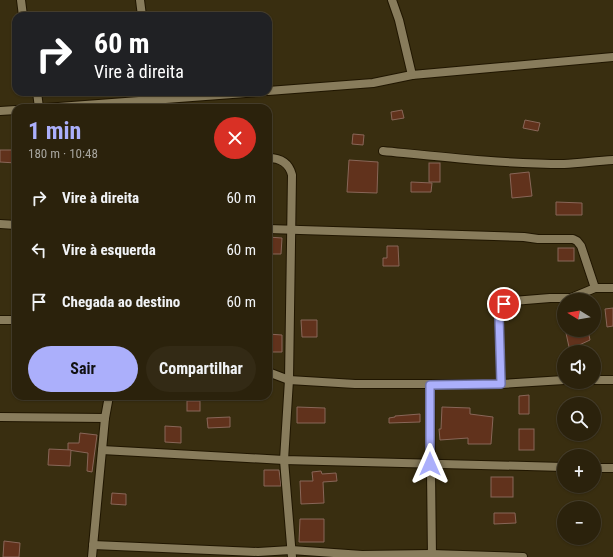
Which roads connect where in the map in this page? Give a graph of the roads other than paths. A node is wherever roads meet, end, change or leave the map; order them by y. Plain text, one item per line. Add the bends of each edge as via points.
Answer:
1 (21, 0) edge
2 (140, 0) edge
3 (392, 0) edge
4 (23, 12) edge
5 (142, 12) edge
6 (613, 57) edge
7 (412, 75) junction
8 (272, 91) edge
9 (156, 96) edge
10 (122, 104) edge
11 (12, 110) edge
12 (0, 111) edge
13 (383, 151) dead end
14 (272, 158) edge
15 (613, 160) edge
16 (0, 224) edge
17 (12, 225) edge
18 (272, 229) edge
19 (291, 230) junction
20 (595, 288) junction
21 (613, 288) edge
22 (0, 320) edge
23 (12, 320) edge
24 (272, 374) edge
25 (289, 380) junction
26 (557, 380) edge
27 (601, 380) edge
28 (613, 380) edge
29 (501, 384) junction
30 (430, 385) junction
31 (108, 400) edge
32 (0, 417) edge
33 (105, 418) junction
34 (102, 450) junction
35 (284, 460) junction
36 (430, 464) junction
37 (557, 467) edge
38 (601, 468) edge
39 (613, 468) edge
40 (93, 546) junction
41 (291, 554) edge
42 (431, 555) edge
43 (92, 557) edge
44 (523, 557) edge

1 - 4 street
2 - 5 street
3 - 7 street
6 - 7 street
7 - 8 street via 373,83
9 - 10 street
11 - 12 street
13 - 15 street via 467,160 565,164
14 - 19 street via 280,159 291,170
16 - 17 street
18 - 19 street
19 - 20 street via 574,239 581,246
19 - 25 street
20 - 21 street
20 - 29 street via 571,298 520,300 504,304 499,316
22 - 23 street
24 - 25 street
25 - 30 street
25 - 35 street
26 - 29 street
27 - 28 street
29 - 30 street
30 - 36 street
31 - 33 street
32 - 33 street
33 - 34 street
34 - 35 street
34 - 40 street
35 - 36 street
35 - 41 street
36 - 37 street
36 - 42 street
38 - 39 street
40 - 41 street
40 - 43 street
41 - 42 street
42 - 44 street

